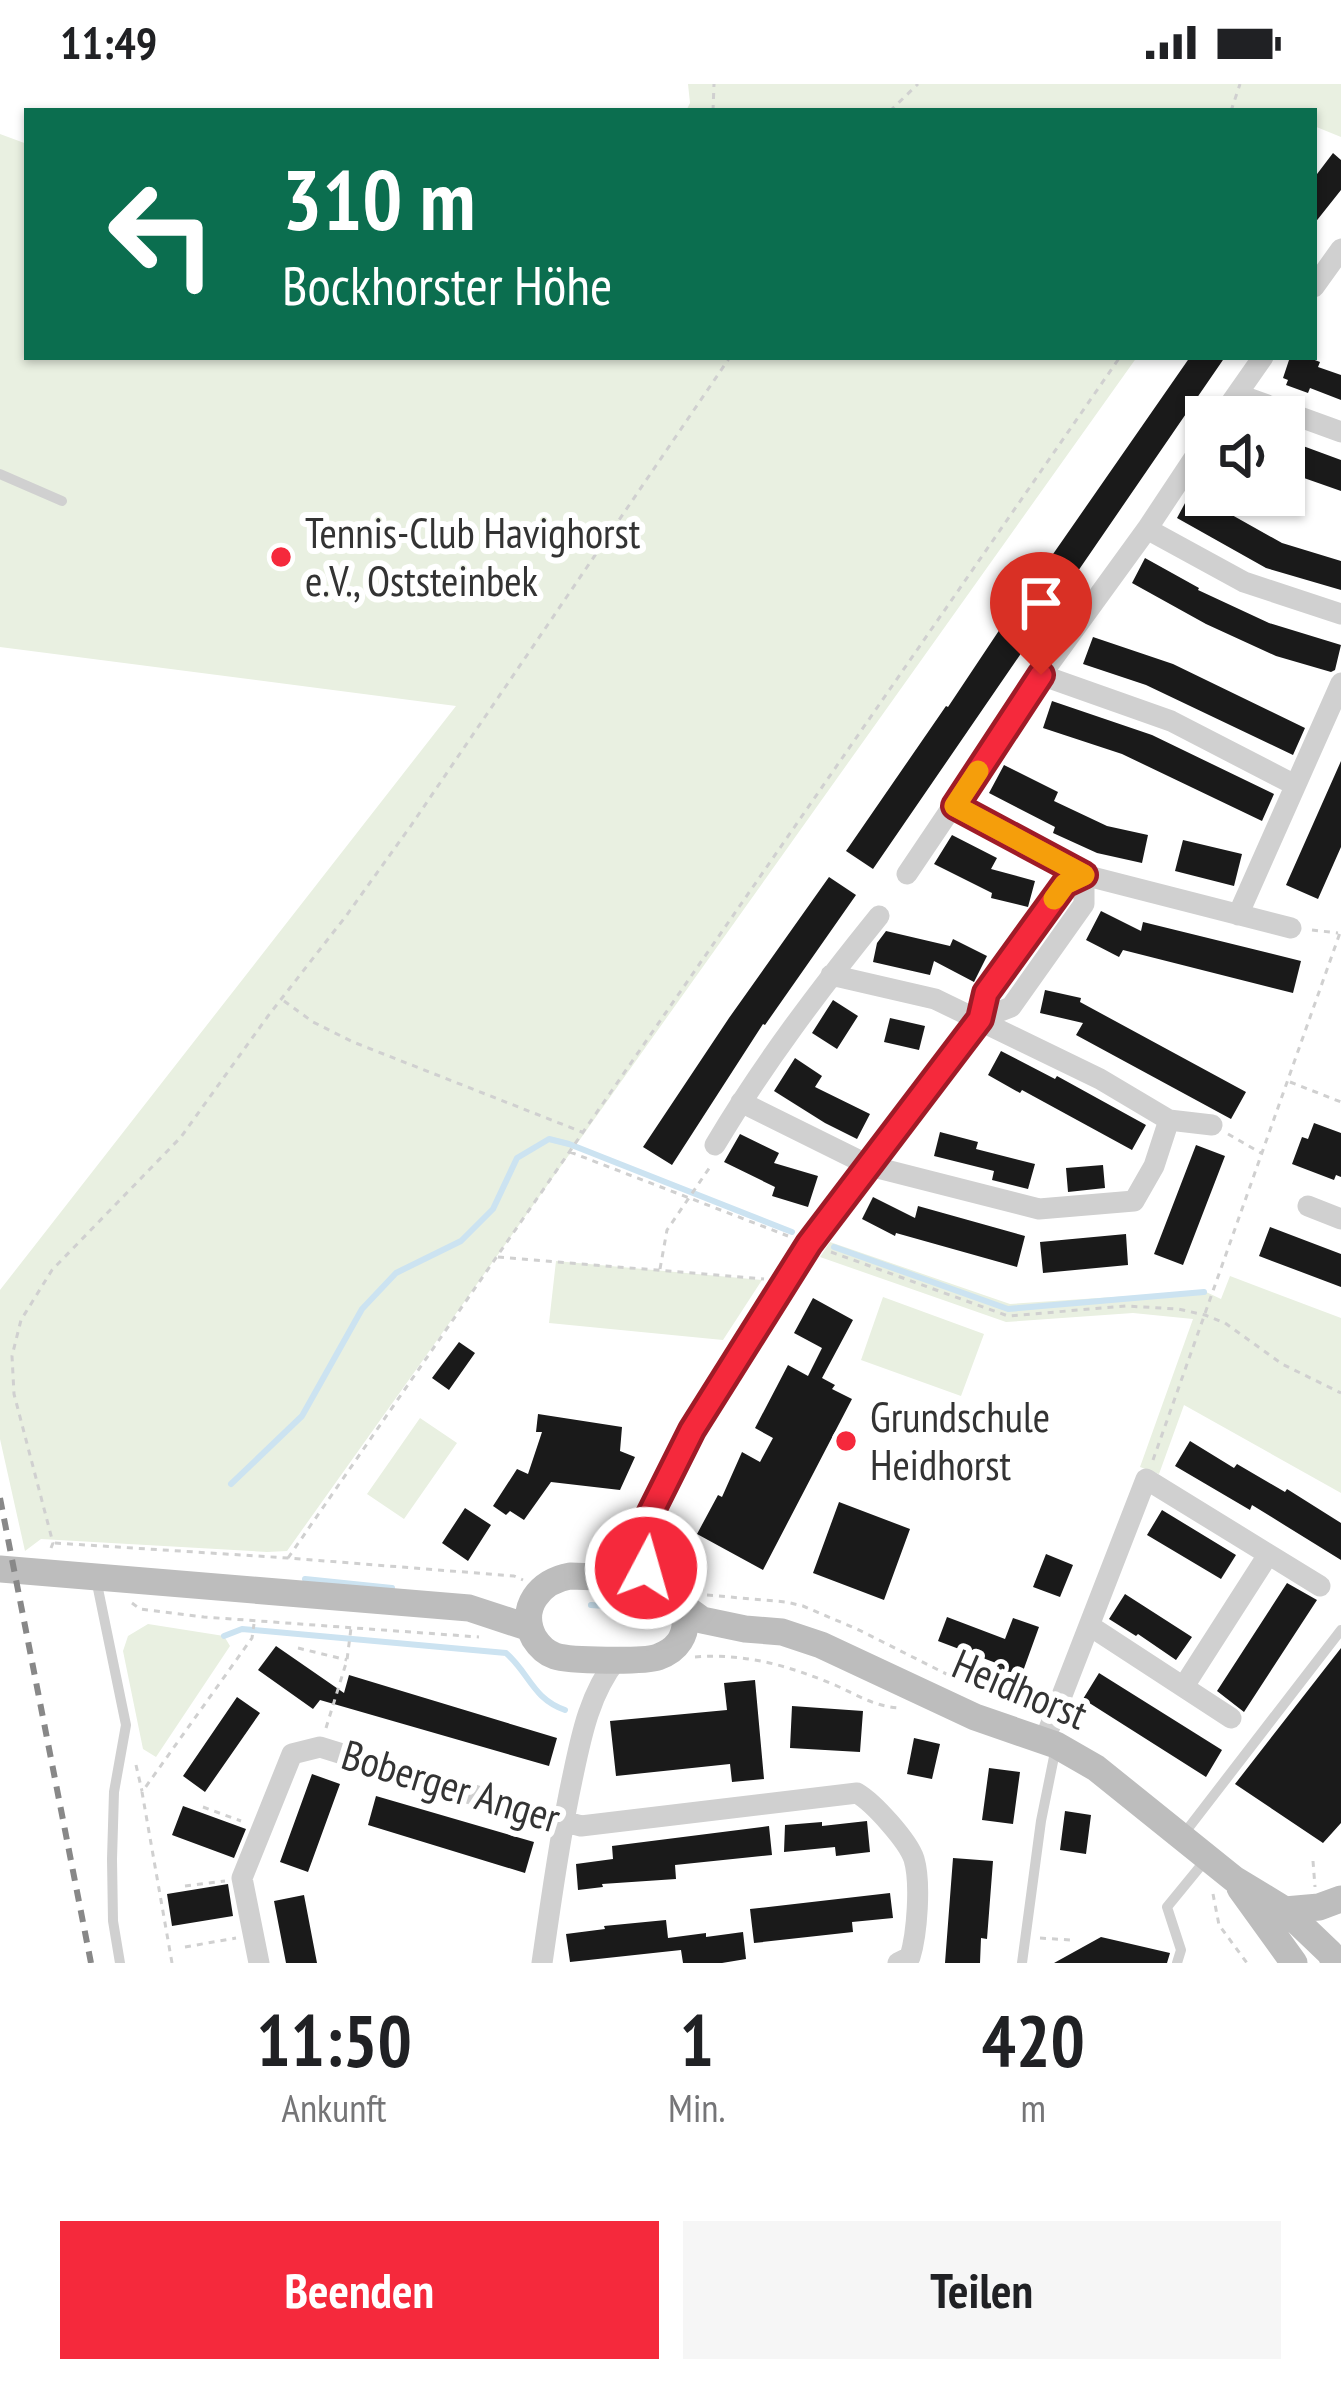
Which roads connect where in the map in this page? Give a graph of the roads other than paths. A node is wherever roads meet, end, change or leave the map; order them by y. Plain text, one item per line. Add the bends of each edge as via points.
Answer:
1 (1341, 249) edge
2 (1317, 282) edge
3 (1261, 360) edge
4 (1237, 394) joint
5 (1341, 432) edge
6 (1185, 472) edge
7 (0, 474) edge
8 (62, 501) dead end
9 (1147, 529) junction
10 (1341, 614) edge
11 (1041, 675) junction
12 (1341, 683) edge
13 (1295, 785) junction
14 (955, 806) junction
15 (907, 874) dead end
16 (1084, 875) junction
17 (1238, 915) junction
18 (879, 916) dead end
19 (1291, 928) road end
20 (831, 975) junction
21 (980, 1019) junction
22 (740, 1102) junction
23 (1169, 1120) junction
24 (1212, 1125) road end
25 (715, 1145) road end
26 (870, 1166) junction
27 (1308, 1206) dead end
28 (1341, 1219) edge
29 (646, 1522) junction
30 (1268, 1555) junction
31 (0, 1570) edge
32 (96, 1576) junction
33 (605, 1577) junction
34 (655, 1579) junction
35 (1320, 1586) dead end
36 (527, 1588) junction
37 (695, 1598) junction
38 (469, 1607) junction
39 (1090, 1626) junction
40 (530, 1628) junction
41 (745, 1629) junction
42 (1341, 1630) edge
43 (681, 1653) junction
44 (574, 1659) junction
45 (617, 1659) junction
46 (1184, 1686) junction
47 (1232, 1718) dead end
48 (584, 1726) junction
49 (1051, 1742) junction
50 (563, 1822) junction
51 (1183, 1835) junction
52 (1208, 1857) junction
53 (1234, 1880) junction
54 (1341, 1899) edge
55 (1285, 1910) junction
56 (905, 1961) edge
57 (120, 1963) edge
58 (259, 1963) edge
59 (542, 1963) edge
60 (1022, 1963) edge
61 (1178, 1963) edge
62 (1294, 1963) edge
63 (1335, 1963) edge

1 - 2 street
3 - 4 street
4 - 5 street
6 - 9 street
7 - 8 lane
9 - 10 street via 1244,583
9 - 11 street
11 - 13 street via 1171,721
11 - 14 street
12 - 13 street
13 - 17 street
14 - 15 street
14 - 16 street
16 - 17 street
16 - 21 street via 1084,904 1011,1007
17 - 19 street
18 - 20 street
20 - 21 street via 934,999
20 - 22 street
21 - 23 street
21 - 26 street
22 - 25 street
22 - 26 street
23 - 24 street
23 - 26 street via 1134,1201 1039,1209
26 - 29 street via 785,1281 692,1430
27 - 28 street
29 - 33 street
29 - 34 street via 642,1551
30 - 35 street
30 - 39 street via 1146,1479
30 - 46 street
31 - 32 street
32 - 38 street
32 - 57 lane via 126,1725 112,1858
33 - 34 street
33 - 36 street
34 - 37 street, Heidhorst
36 - 38 street
36 - 40 street
37 - 41 street, Heidhorst via 697,1618
37 - 43 street
38 - 40 street
39 - 46 street
39 - 49 street
40 - 44 street via 546,1652
41 - 43 street, Heidhorst via 694,1639
41 - 49 street, Heidhorst via 821,1645 975,1717
42 - 51 lane
43 - 45 street, Heidhorst
44 - 45 street, Heidhorst
44 - 48 street
45 - 48 street
46 - 47 street
48 - 50 street
49 - 51 street, Heidhorst
49 - 60 lane
50 - 56 street, Boberger Anger via 857,1793 912,1853 914,1943
50 - 58 street, Boberger Anger via 320,1747 292,1754 242,1878
50 - 59 street
51 - 52 street, Heidhorst
52 - 53 street, Heidhorst
52 - 61 lane via 1168,1907
53 - 55 street, Heidhorst
53 - 62 street, Heidhorst
54 - 55 street
55 - 63 street, Heidhorst

